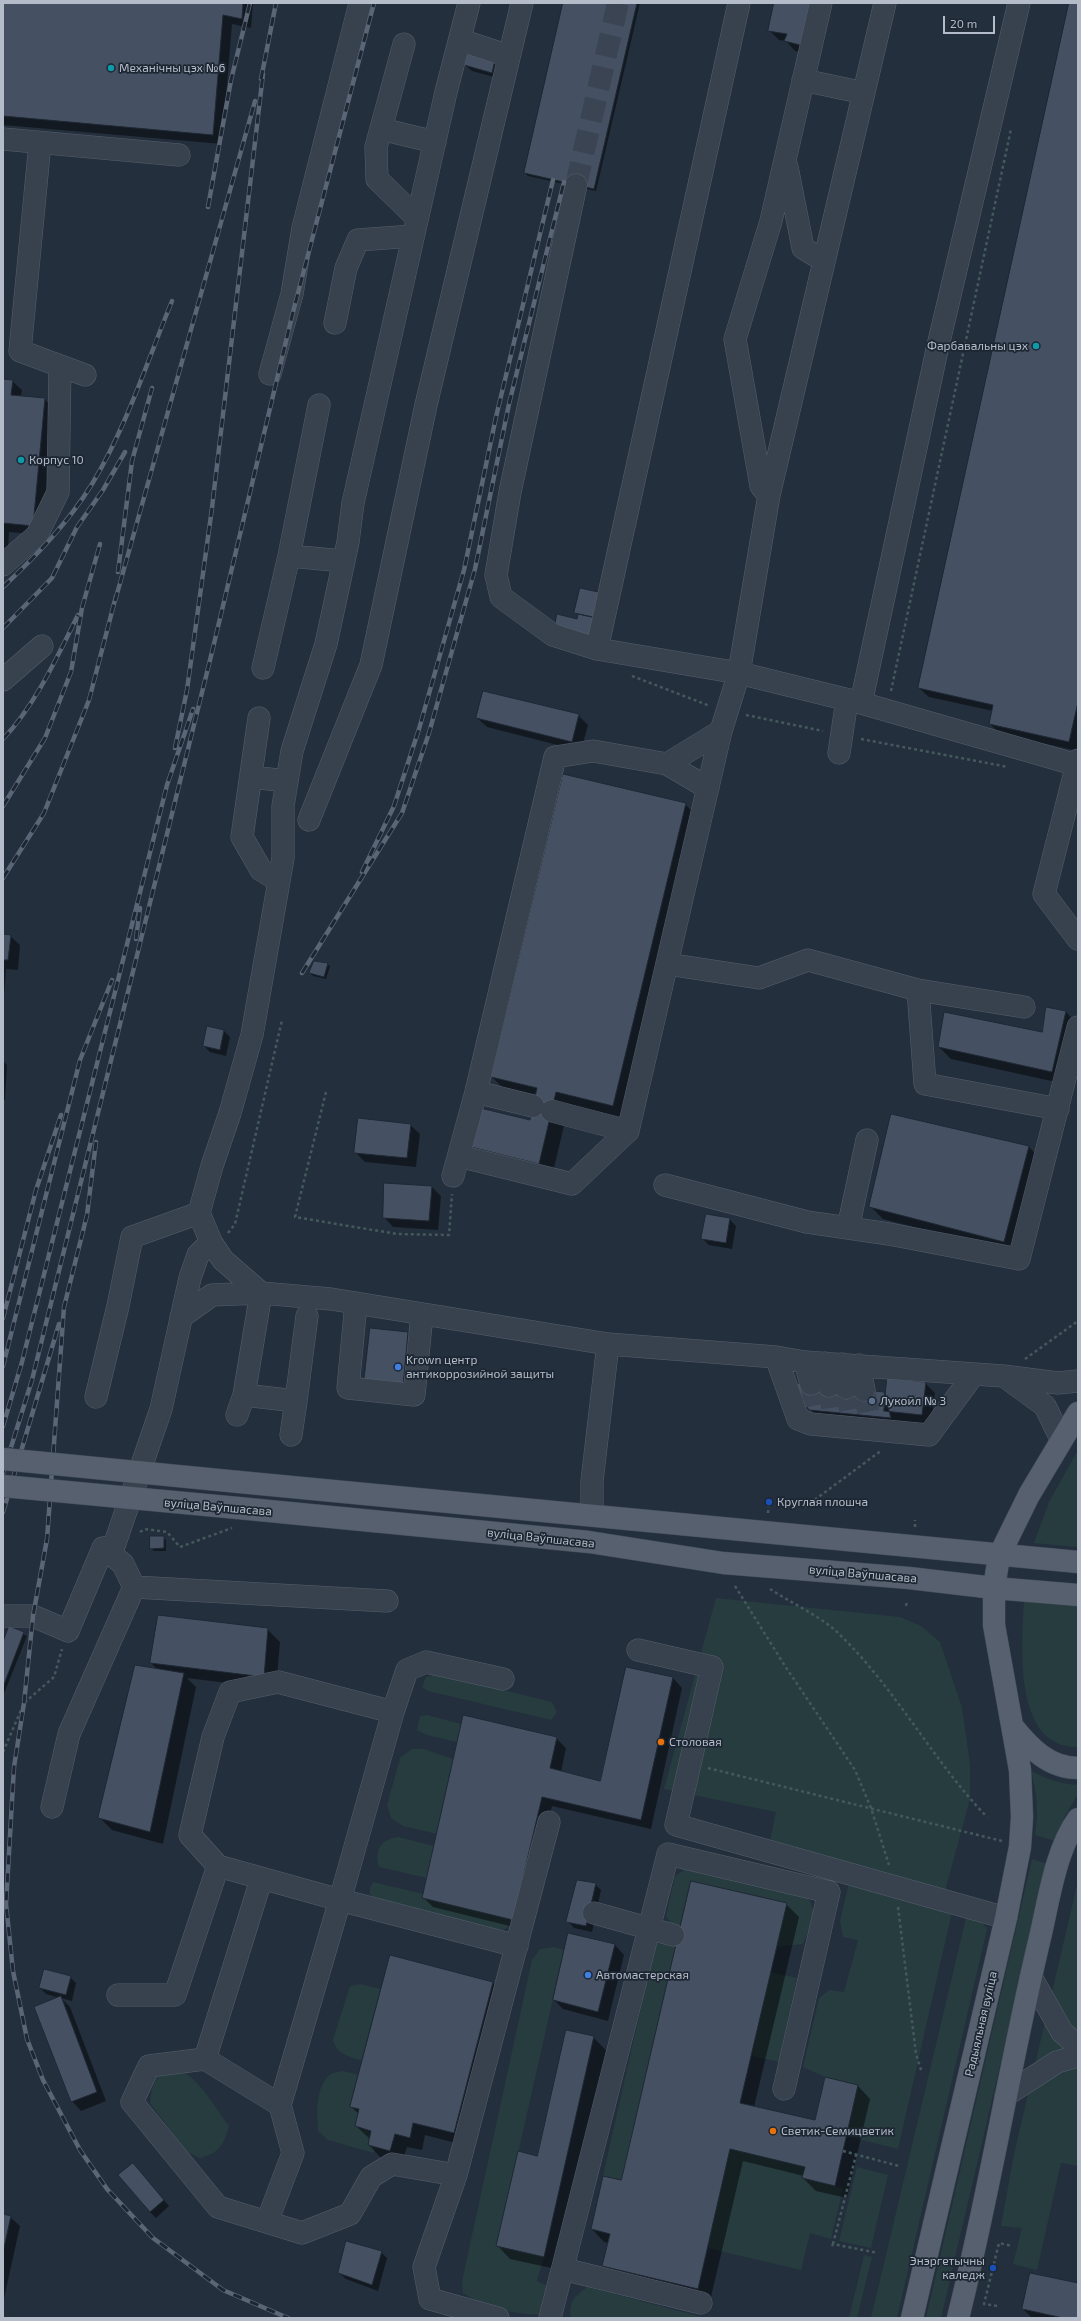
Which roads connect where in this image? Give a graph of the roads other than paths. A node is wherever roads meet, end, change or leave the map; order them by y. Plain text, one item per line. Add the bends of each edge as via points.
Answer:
1 (360, 3) edge
2 (469, 3) edge
3 (522, 3) edge
4 (739, 3) edge
5 (821, 3) edge
6 (885, 3) edge
7 (1019, 3) edge
8 (460, 40) junction
9 (404, 44) dead end
10 (509, 56) junction
11 (803, 80) junction
12 (864, 93) junction
13 (381, 129) junction
14 (3, 139) edge
15 (435, 142) junction
16 (40, 143) junction
17 (179, 155) dead end
18 (785, 159) junction
19 (576, 185) tunnel mouth
20 (415, 227) junction
21 (824, 261) junction
22 (335, 323) dead end
23 (11, 351) edge
24 (60, 366) junction
25 (270, 374) dead end
26 (85, 375) dead end
27 (319, 405) dead end
28 (769, 495) junction
29 (289, 556) junction
30 (344, 561) junction
31 (3, 565) edge
32 (42, 646) dead end
33 (597, 649) junction
34 (264, 668) dead end
35 (739, 673) junction
36 (3, 680) edge
37 (854, 702) junction
38 (259, 718) dead end
39 (721, 731) junction
40 (839, 753) dead end
41 (1077, 763) edge
42 (666, 764) junction
43 (251, 777) junction
44 (287, 781) junction
45 (708, 788) junction
46 (309, 820) dead end
47 (279, 882) junction
48 (1078, 939) edge
49 (667, 964) junction
50 (918, 990) junction
51 (1024, 1006) dead end
52 (1078, 1026) edge
53 (476, 1092) junction
54 (1058, 1109) junction
55 (628, 1131) junction
56 (867, 1140) dead end
57 (665, 1185) dead end
58 (199, 1213) junction
59 (848, 1228) junction
60 (214, 1246) junction
61 (261, 1293) junction
62 (356, 1303) junction
63 (422, 1314) junction
64 (307, 1316) dead end
65 (181, 1317) junction
66 (608, 1344) junction
67 (776, 1357) junction
68 (833, 1364) junction
69 (974, 1374) junction
70 (1003, 1376) junction
71 (1078, 1381) edge
72 (96, 1397) dead end
73 (296, 1401) junction
74 (1078, 1413) edge
75 (290, 1435) dead end
76 (1061, 1439) junction
77 (3, 1459) edge
78 (3, 1486) edge
79 (592, 1515) junction
80 (108, 1547) junction
81 (999, 1556) junction
82 (1078, 1562) edge
83 (134, 1587) junction
84 (994, 1588) junction
85 (1078, 1595) edge
86 (386, 1602) dead end
87 (3, 1616) edge
88 (638, 1650) dead end
89 (503, 1679) dead end
90 (393, 1712) junction
91 (1013, 1726) junction
92 (1078, 1768) edge
93 (52, 1807) dead end
94 (1078, 1820) edge
95 (549, 1822) dead end
96 (218, 1866) junction
97 (261, 1880) junction
98 (340, 1900) junction
99 (594, 1913) dead end
100 (1006, 1918) junction
101 (649, 1927) junction
102 (673, 1935) dead end
103 (516, 1946) junction
104 (1031, 1977) junction
105 (118, 1995) dead end
106 (1078, 2046) edge
107 (1078, 2056) edge
108 (205, 2059) junction
109 (784, 2089) dead end
110 (1006, 2095) junction
111 (280, 2105) junction
112 (456, 2175) junction
113 (268, 2222) junction
114 (563, 2269) junction
115 (700, 2303) dead end
116 (498, 2318) edge
117 (550, 2318) edge
118 (912, 2318) edge
119 (958, 2318) edge

1 - 25 lane via 303,228 292,294
2 - 8 lane
3 - 10 lane
4 - 33 lane
5 - 11 lane
6 - 12 lane
7 - 37 lane
8 - 10 lane
8 - 15 lane
9 - 13 lane
10 - 46 lane via 426,405 371,665
11 - 12 lane
11 - 18 lane
12 - 21 lane
13 - 15 lane
13 - 20 lane via 376,147 377,179
14 - 16 lane
15 - 20 lane
16 - 17 lane
16 - 23 lane
18 - 21 lane via 803,248
18 - 28 lane via 771,221 735,339 761,486
19 - 33 lane via 510,492 496,575 501,597 553,636
20 - 22 lane via 358,240 346,268
20 - 30 lane via 353,503
21 - 28 lane
23 - 24 lane
24 - 26 lane
24 - 31 lane via 58,492 37,535
27 - 29 lane
28 - 35 lane
29 - 30 lane
29 - 34 lane
30 - 44 lane via 326,644 292,751
32 - 36 lane
33 - 35 lane
35 - 37 lane
35 - 39 lane
37 - 40 lane
37 - 41 lane
38 - 43 lane
39 - 42 lane
39 - 45 lane
41 - 48 lane via 1044,894
42 - 45 lane
42 - 53 lane via 594,751 555,757
43 - 44 lane
43 - 47 lane via 242,837 261,870
44 - 47 lane via 283,806 283,858
45 - 49 lane
47 - 58 lane via 252,1035
49 - 50 lane via 759,978 808,960
49 - 55 lane
50 - 51 lane
50 - 54 lane via 925,1084
52 - 54 lane
53 - 55 lane
53 - 55 lane via 456,1166 572,1184
54 - 59 lane via 1019,1259
56 - 59 lane
57 - 59 lane via 807,1222
58 - 60 lane
58 - 72 lane via 132,1237
60 - 61 lane via 222,1260
60 - 65 lane via 198,1255
61 - 62 lane
61 - 65 lane via 212,1295
61 - 73 lane via 241,1405
62 - 63 lane
62 - 63 lane via 348,1388 414,1395
63 - 66 lane
64 - 73 lane
65 - 80 lane via 161,1409
66 - 67 lane
66 - 79 lane via 592,1481
67 - 68 lane
67 - 69 lane via 798,1419 810,1424 844,1420 906,1433 930,1435
68 - 68 lane via 837,1387
68 - 69 lane
69 - 70 lane
70 - 71 lane via 1058,1383
70 - 76 lane via 1045,1406
73 - 75 lane
74 - 76 main road, Радыяльная вуліца
76 - 81 main road, Радыяльная вуліца
77 - 79 main road, bridge
78 - 84 main road, вуліца Ваўпшасава, bridge via 237,1517 590,1542 723,1563 909,1578
79 - 81 main road
80 - 83 lane via 123,1564
80 - 87 lane via 68,1631 33,1616
81 - 82 main road
81 - 84 main road, Радыяльная вуліца
83 - 86 lane
83 - 93 lane via 69,1734
84 - 85 main road, вуліца Ваўпшасава
84 - 91 main road, Радыяльная вуліца via 994,1625
88 - 100 lane via 712,1667 676,1825
89 - 90 lane via 426,1662 406,1670
90 - 96 lane via 278,1682 230,1692 213,1737 190,1835
90 - 98 lane
91 - 92 main road via 1031,1749 1047,1760 1067,1768
91 - 100 main road, Радыяльная вуліца via 1020,1770 1022,1817 1020,1846
94 - 104 main road via 1059,1858
95 - 103 lane
96 - 97 lane
96 - 105 lane via 175,1995
97 - 98 lane
97 - 108 lane
98 - 103 lane
98 - 111 lane
99 - 101 lane
100 - 118 main road, Радыяльная вуліца
101 - 102 lane
101 - 109 lane via 668,1854 829,1892
101 - 114 lane
103 - 112 lane
104 - 106 lane via 1062,2032
104 - 110 main road
107 - 110 lane via 1057,2062
108 - 111 lane
108 - 113 lane via 149,2066 132,2102 218,2207
110 - 119 main road via 972,2263
111 - 113 lane via 293,2152
112 - 113 lane via 392,2164 371,2177 350,2214 302,2233
112 - 116 lane via 424,2267 430,2299
114 - 115 lane
114 - 117 lane

